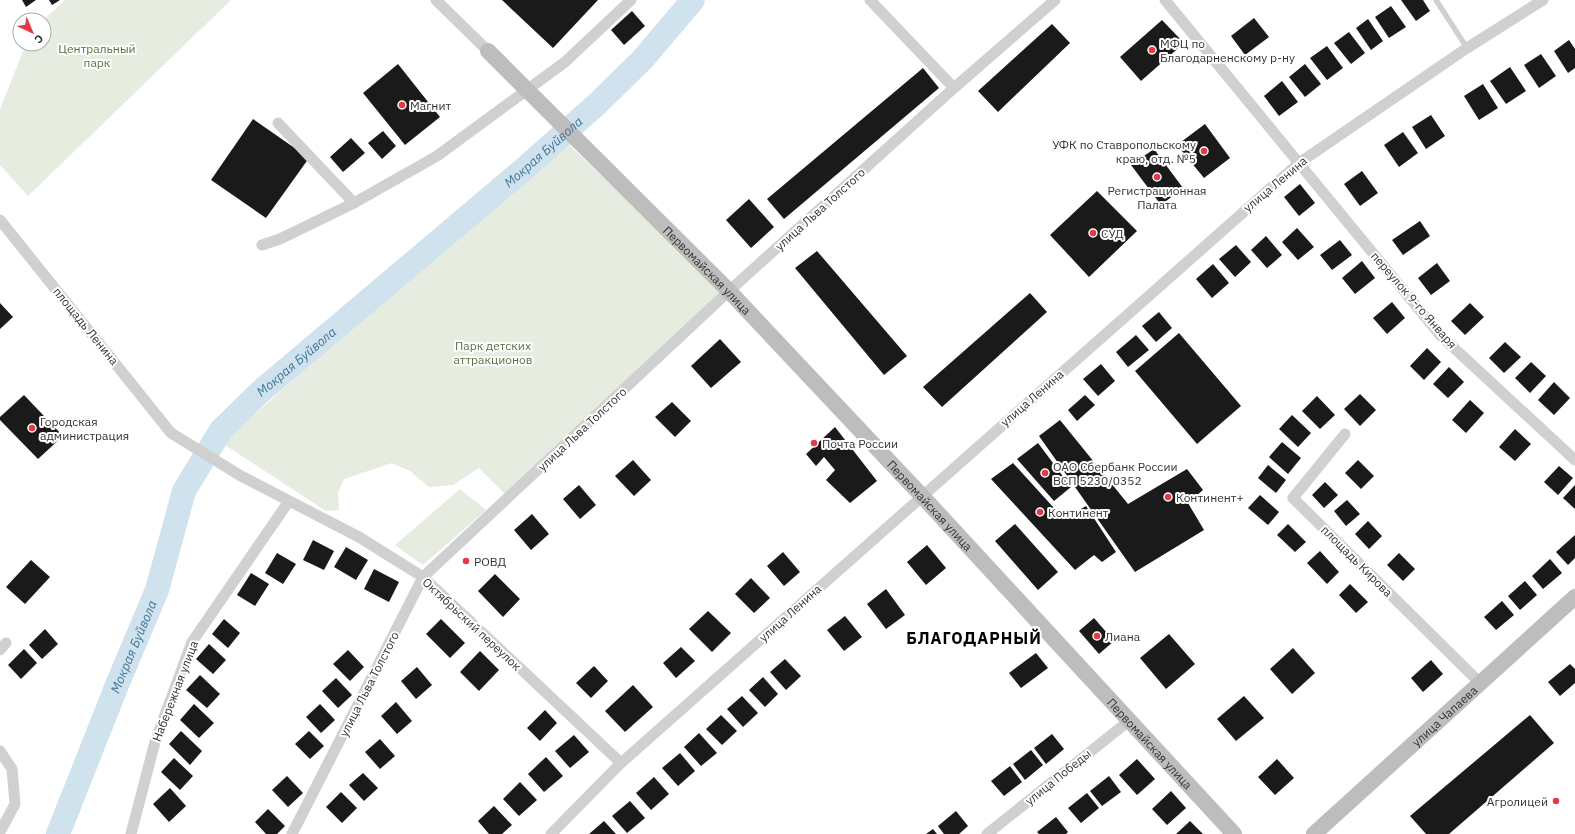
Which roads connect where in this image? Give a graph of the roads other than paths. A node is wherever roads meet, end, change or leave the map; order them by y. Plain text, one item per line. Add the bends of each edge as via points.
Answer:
1 (436, 0) edge
2 (631, 0) edge
3 (870, 0) edge
4 (1055, 0) edge
5 (1165, 0) edge
6 (1436, 0) edge
7 (1543, 0) edge
8 (1467, 48) junction
9 (488, 51) joint
10 (954, 88) junction
11 (527, 89) junction
12 (278, 123) dead end
13 (1299, 163) junction
14 (354, 203) junction
15 (0, 220) edge
16 (262, 245) dead end
17 (729, 292) junction
18 (1346, 434) dead end
19 (1575, 460) edge
20 (241, 476) joint
21 (922, 496) junction
22 (289, 501) junction
23 (424, 577) junction
24 (1575, 597) edge
25 (1480, 683) junction
26 (1130, 720) junction
27 (0, 751) edge
28 (621, 763) junction
29 (0, 832) edge
30 (130, 834) edge
31 (292, 834) edge
32 (551, 834) edge
33 (987, 834) edge
34 (1234, 834) edge
35 (1314, 834) edge

1 - 9 street
2 - 11 street via 565,62
3 - 10 street
4 - 10 street, улица Льва Толстого
5 - 13 street, переулок 9-го Января
6 - 8 lane
7 - 8 street, улица Ленина
8 - 13 street, улица Ленина
9 - 11 main road, Первомайская улица
10 - 17 street, улица Льва Толстого
11 - 14 street via 437,156
11 - 17 main road, Первомайская улица
12 - 14 street
13 - 19 street, переулок 9-го Января via 1441,336
13 - 21 street, улица Ленина
14 - 16 street via 280,240
15 - 20 street, площадь Ленина via 171,433
17 - 21 main road, Первомайская улица
17 - 23 street, улица Льва Толстого
18 - 25 street, площадь Кирова via 1293,498
20 - 22 street, Октябрьский переулок
21 - 26 main road, Первомайская улица
21 - 28 street, улица Ленина
22 - 23 street, Октябрьский переулок via 359,537
22 - 30 street, Набережная улица via 192,642 155,742
23 - 28 street, Октябрьский переулок
23 - 31 street, улица Льва Толстого
24 - 25 main road, улица Чапаева
25 - 35 main road, улица Чапаева
26 - 33 street, улица Победы
26 - 34 main road, Первомайская улица
27 - 29 street via 12,769 15,804
28 - 32 street, улица Ленина

